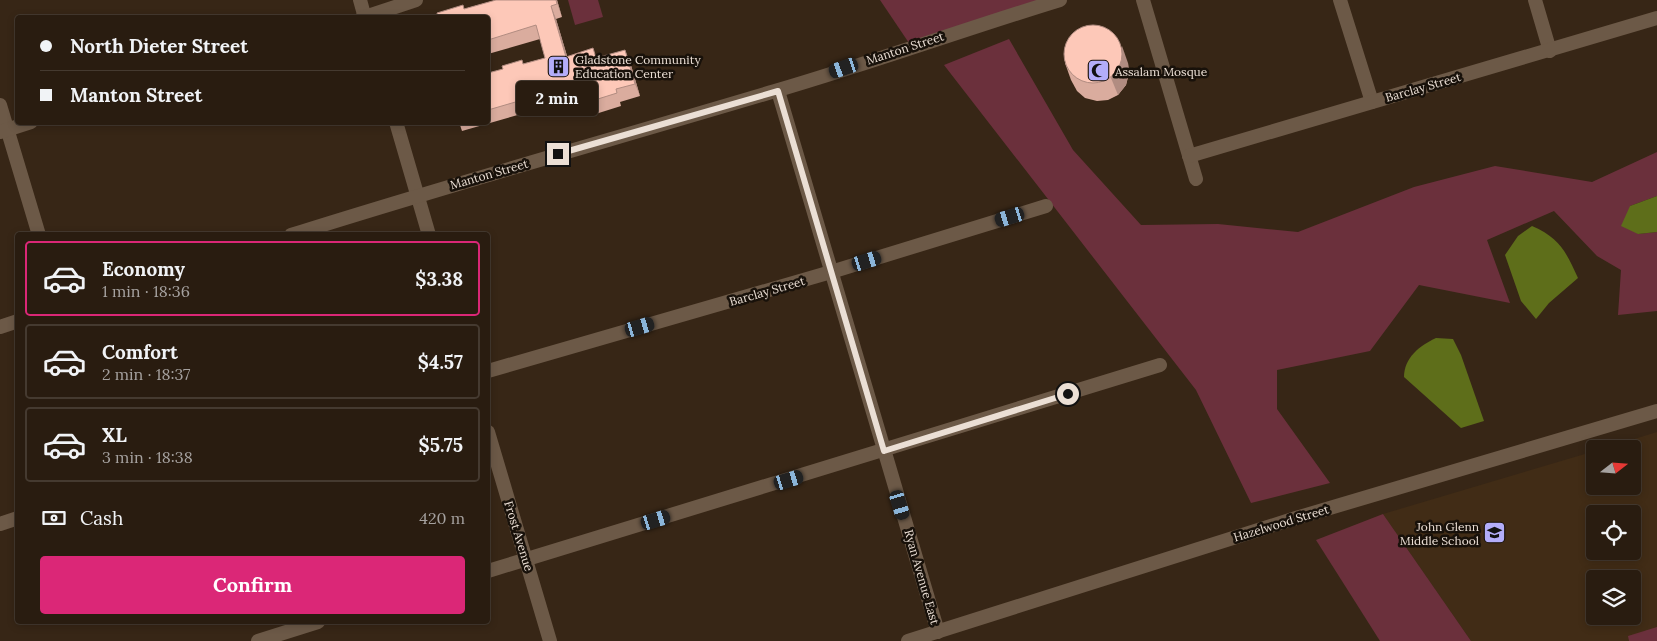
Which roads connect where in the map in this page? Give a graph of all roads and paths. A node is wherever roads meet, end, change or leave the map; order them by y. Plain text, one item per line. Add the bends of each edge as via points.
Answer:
1 (360, 0) edge
2 (416, 0) edge
3 (1060, 0) edge
4 (1143, 0) edge
5 (1340, 0) edge
6 (1534, 0) edge
7 (364, 15) edge
8 (370, 15) edge
9 (1657, 18) edge
10 (1550, 50) junction
11 (778, 91) junction
12 (1372, 102) junction
13 (0, 105) edge
14 (22, 125) edge
15 (397, 125) edge
16 (4, 131) edge
17 (1190, 156) junction
18 (1196, 180) dead end
19 (417, 195) junction
20 (1046, 206) dead end
21 (38, 232) edge
22 (300, 232) edge
23 (428, 232) edge
24 (832, 272) junction
25 (15, 323) edge
26 (0, 327) edge
27 (1160, 365) dead end
28 (490, 370) edge
29 (1657, 411) edge
30 (490, 439) edge
31 (884, 451) junction
32 (15, 519) edge
33 (0, 524) edge
34 (526, 559) junction
35 (490, 570) edge
36 (312, 624) edge
37 (938, 632) junction
38 (258, 641) edge
39 (550, 641) edge
40 (908, 641) edge

1 - 7 street
2 - 8 street
3 - 11 street, Manton Street via 952,32
4 - 17 street
5 - 12 street
6 - 10 street
9 - 10 street, Barclay Street
10 - 12 street, Barclay Street
11 - 19 street, Manton Street
11 - 24 street, Ryan Avenue East
12 - 17 street, Barclay Street
13 - 16 street
14 - 16 street
15 - 19 street
16 - 21 street
17 - 18 street
19 - 22 street, Manton Street
19 - 23 street
20 - 24 street, Barclay Street
24 - 28 street, Barclay Street
24 - 31 street, Ryan Avenue East
25 - 26 street
27 - 31 street
29 - 37 street, Hazelwood Street via 1326,508
30 - 34 street, Frost Avenue
31 - 34 street
31 - 37 street, Ryan Avenue East
32 - 33 street
34 - 35 street
34 - 39 street, Frost Avenue
36 - 38 street
37 - 40 street, Hazelwood Street

